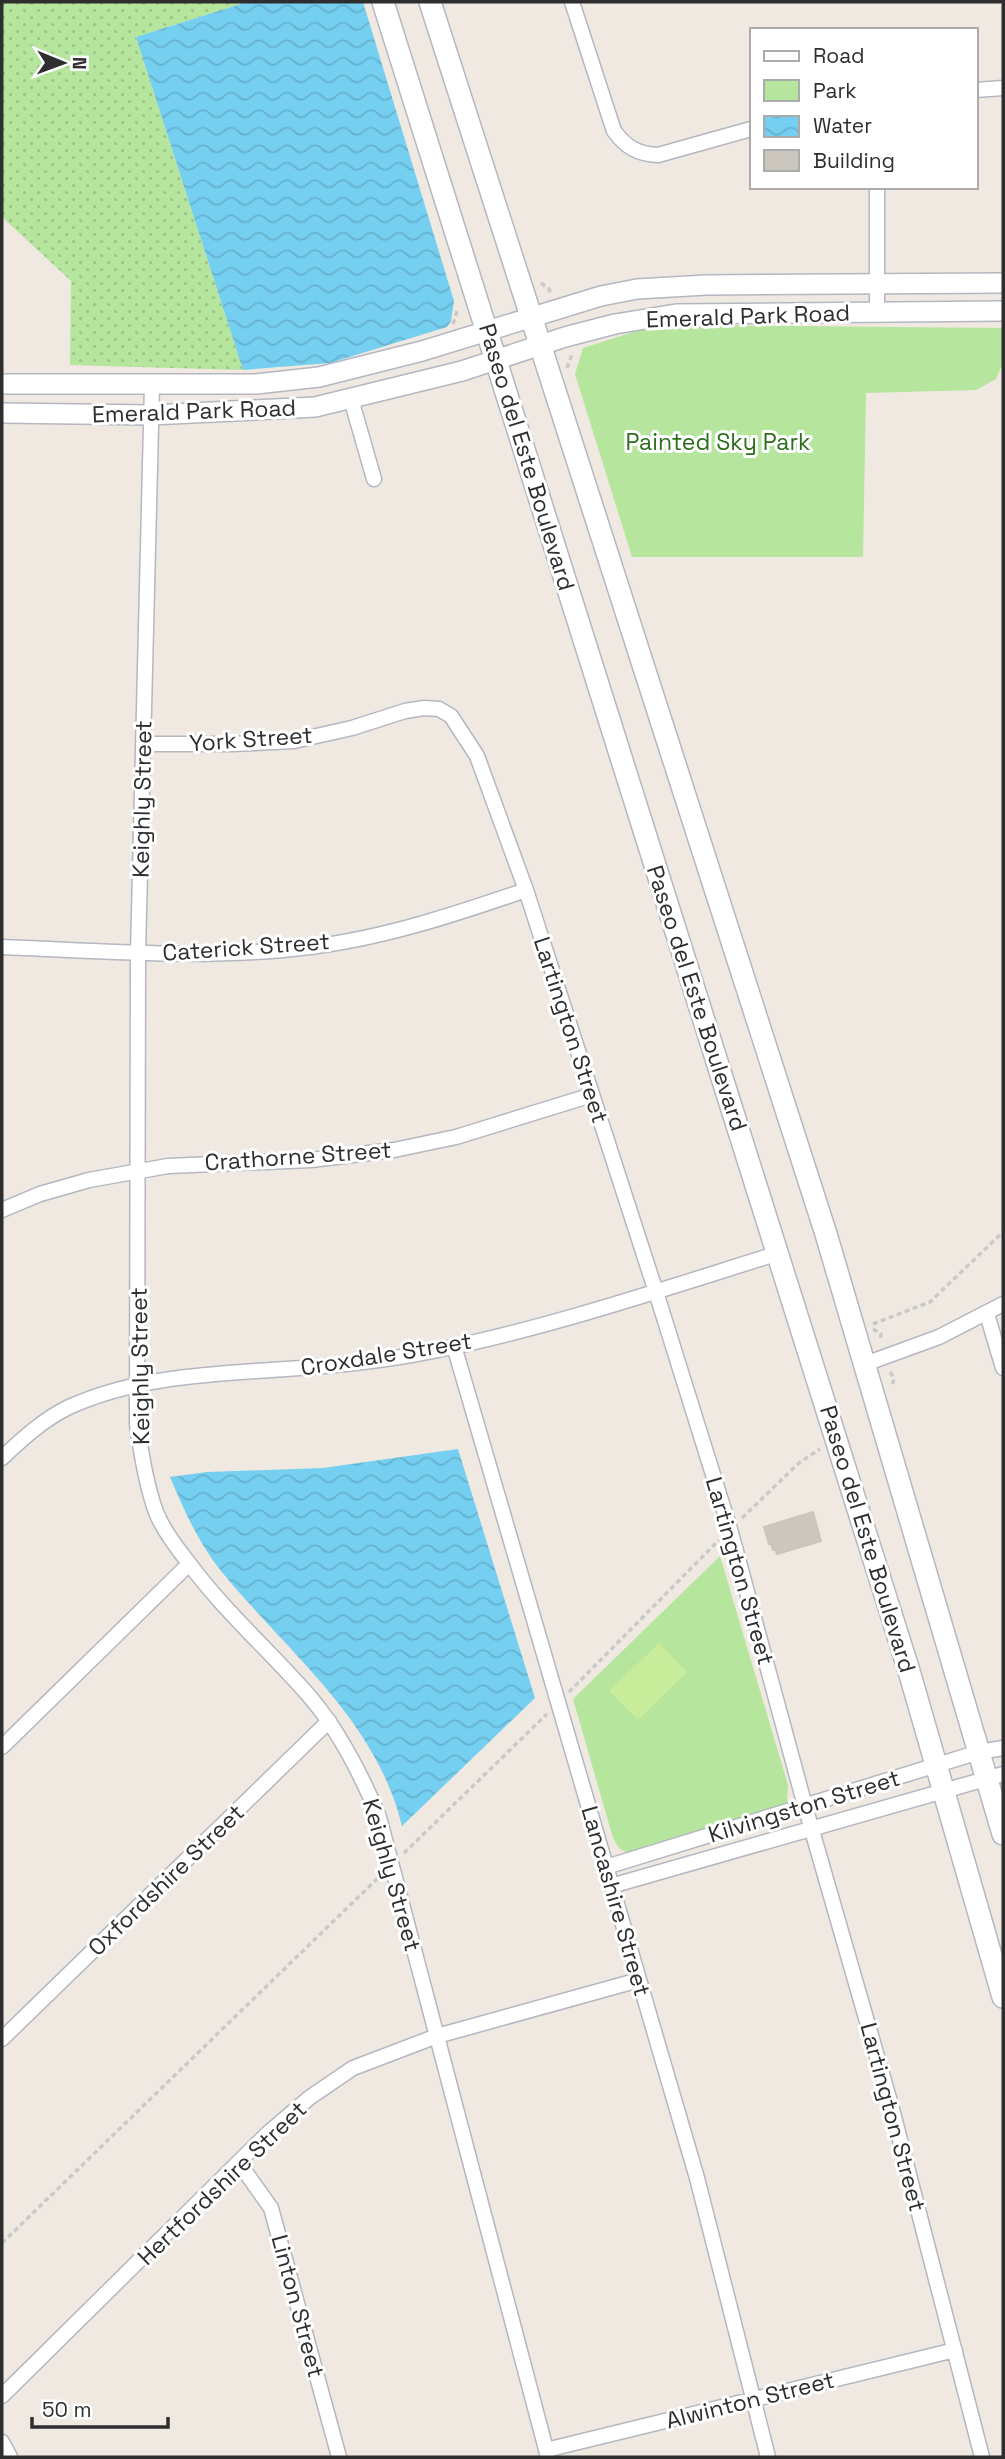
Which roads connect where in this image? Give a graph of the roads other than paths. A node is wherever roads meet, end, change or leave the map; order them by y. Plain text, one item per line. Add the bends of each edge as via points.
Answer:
1 (383, 2) edge
2 (430, 2) edge
3 (572, 2) edge
4 (1003, 88) edge
5 (977, 90) edge
6 (750, 129) edge
7 (877, 189) edge
8 (877, 283) junction
9 (1003, 283) edge
10 (877, 311) junction
11 (1003, 311) edge
12 (532, 318) junction
13 (488, 331) junction
14 (541, 345) junction
15 (496, 359) junction
16 (2, 384) edge
17 (152, 385) junction
18 (351, 399) junction
19 (2, 413) edge
20 (151, 415) junction
21 (374, 479) dead end
22 (439, 709) joint
23 (143, 744) junction
24 (526, 890) junction
25 (2, 947) edge
26 (138, 953) junction
27 (593, 1095) junction
28 (138, 1172) junction
29 (2, 1210) edge
30 (779, 1253) junction
31 (656, 1292) junction
32 (1003, 1304) edge
33 (987, 1314) junction
34 (454, 1346) junction
35 (865, 1364) junction
36 (1003, 1368) edge
37 (138, 1385) junction
38 (2, 1458) edge
39 (189, 1564) junction
40 (329, 1721) junction
41 (2, 1746) edge
42 (1003, 1748) edge
43 (979, 1752) junction
44 (937, 1765) junction
45 (995, 1776) edge
46 (944, 1791) junction
47 (805, 1805) junction
48 (812, 1829) junction
49 (1003, 1834) edge
50 (606, 1867) junction
51 (611, 1886) junction
52 (639, 1980) junction
53 (1003, 1997) edge
54 (437, 2036) junction
55 (2, 2039) edge
56 (239, 2163) junction
57 (955, 2350) junction
58 (2, 2396) edge
59 (753, 2399) junction
60 (2, 2442) edge
61 (547, 2454) edge
62 (10, 2457) edge
63 (339, 2457) edge
64 (768, 2457) edge
65 (982, 2457) edge

1 - 13 main road, Paseo del Este Boulevard
2 - 12 main road, Paseo del Este Boulevard
3 - 6 street via 614,131 632,150 658,155
4 - 5 street
7 - 8 street
8 - 9 street, Emerald Park Road
8 - 10 street
8 - 12 street, Emerald Park Road via 637,289
10 - 11 street, Emerald Park Road
10 - 14 street, Emerald Park Road via 676,314 615,324
12 - 13 street, Emerald Park Road
12 - 14 main road, Paseo del Este Boulevard
13 - 15 main road, Paseo del Este Boulevard
13 - 17 street, Emerald Park Road via 319,376 257,384
14 - 15 street, Emerald Park Road
14 - 35 main road, Paseo del Este Boulevard
15 - 18 street, Emerald Park Road
15 - 30 main road, Paseo del Este Boulevard
16 - 17 street, Emerald Park Road
17 - 20 street, Keighly Street
18 - 20 street, Emerald Park Road via 278,410
18 - 21 street
19 - 20 street, Emerald Park Road
20 - 23 street, Keighly Street
22 - 23 street, York Street via 405,711 295,741
22 - 24 street, Lartington Street via 451,716 477,756
23 - 26 street, Keighly Street
24 - 26 street, Caterick Street via 417,924 311,947
24 - 27 street, Lartington Street
25 - 26 street, Caterick Street
26 - 28 street, Keighly Street
27 - 28 street, Crathorne Street via 456,1137 394,1150
27 - 31 street, Lartington Street
28 - 29 street, Crathorne Street via 89,1180
28 - 37 street, Keighly Street
30 - 31 street, Croxdale Street
30 - 44 main road, Paseo del Este Boulevard
31 - 34 street, Croxdale Street
31 - 47 street, Lartington Street via 730,1529
32 - 33 street
33 - 35 street
33 - 36 street
34 - 37 street, Croxdale Street via 341,1365 182,1376
34 - 50 street, Lancashire Street
35 - 43 main road, Paseo del Este Boulevard
37 - 38 street, Croxdale Street via 67,1408
37 - 39 street, Keighly Street via 137,1423 156,1513
39 - 40 street, Keighly Street
39 - 41 street
40 - 54 street, Keighly Street via 379,1817
40 - 55 street, Oxfordshire Street
42 - 43 street, Kilvingston Street
43 - 44 street, Kilvingston Street
43 - 45 main road, Paseo del Este Boulevard
44 - 46 main road, Paseo del Este Boulevard
44 - 47 street, Kilvingston Street
45 - 46 street, Kilvingston Street
45 - 49 main road, Paseo del Este Boulevard
46 - 48 street, Kilvingston Street
46 - 53 main road, Paseo del Este Boulevard
47 - 48 street, Lartington Street
47 - 50 street, Kilvingston Street
48 - 51 street, Kilvingston Street
48 - 57 street, Lartington Street
50 - 51 street, Lancashire Street
51 - 52 street, Lancashire Street
52 - 54 street, Hertfordshire Street
52 - 59 street, Lancashire Street via 697,2178
54 - 56 street, Hertfordshire Street via 353,2068 309,2098
54 - 61 street, Keighly Street
56 - 58 street, Hertfordshire Street
56 - 63 street, Linton Street via 271,2208
57 - 59 street, Alwinton Street
57 - 65 street, Lartington Street
59 - 61 street, Alwinton Street
59 - 64 street, Lancashire Street
60 - 62 street

